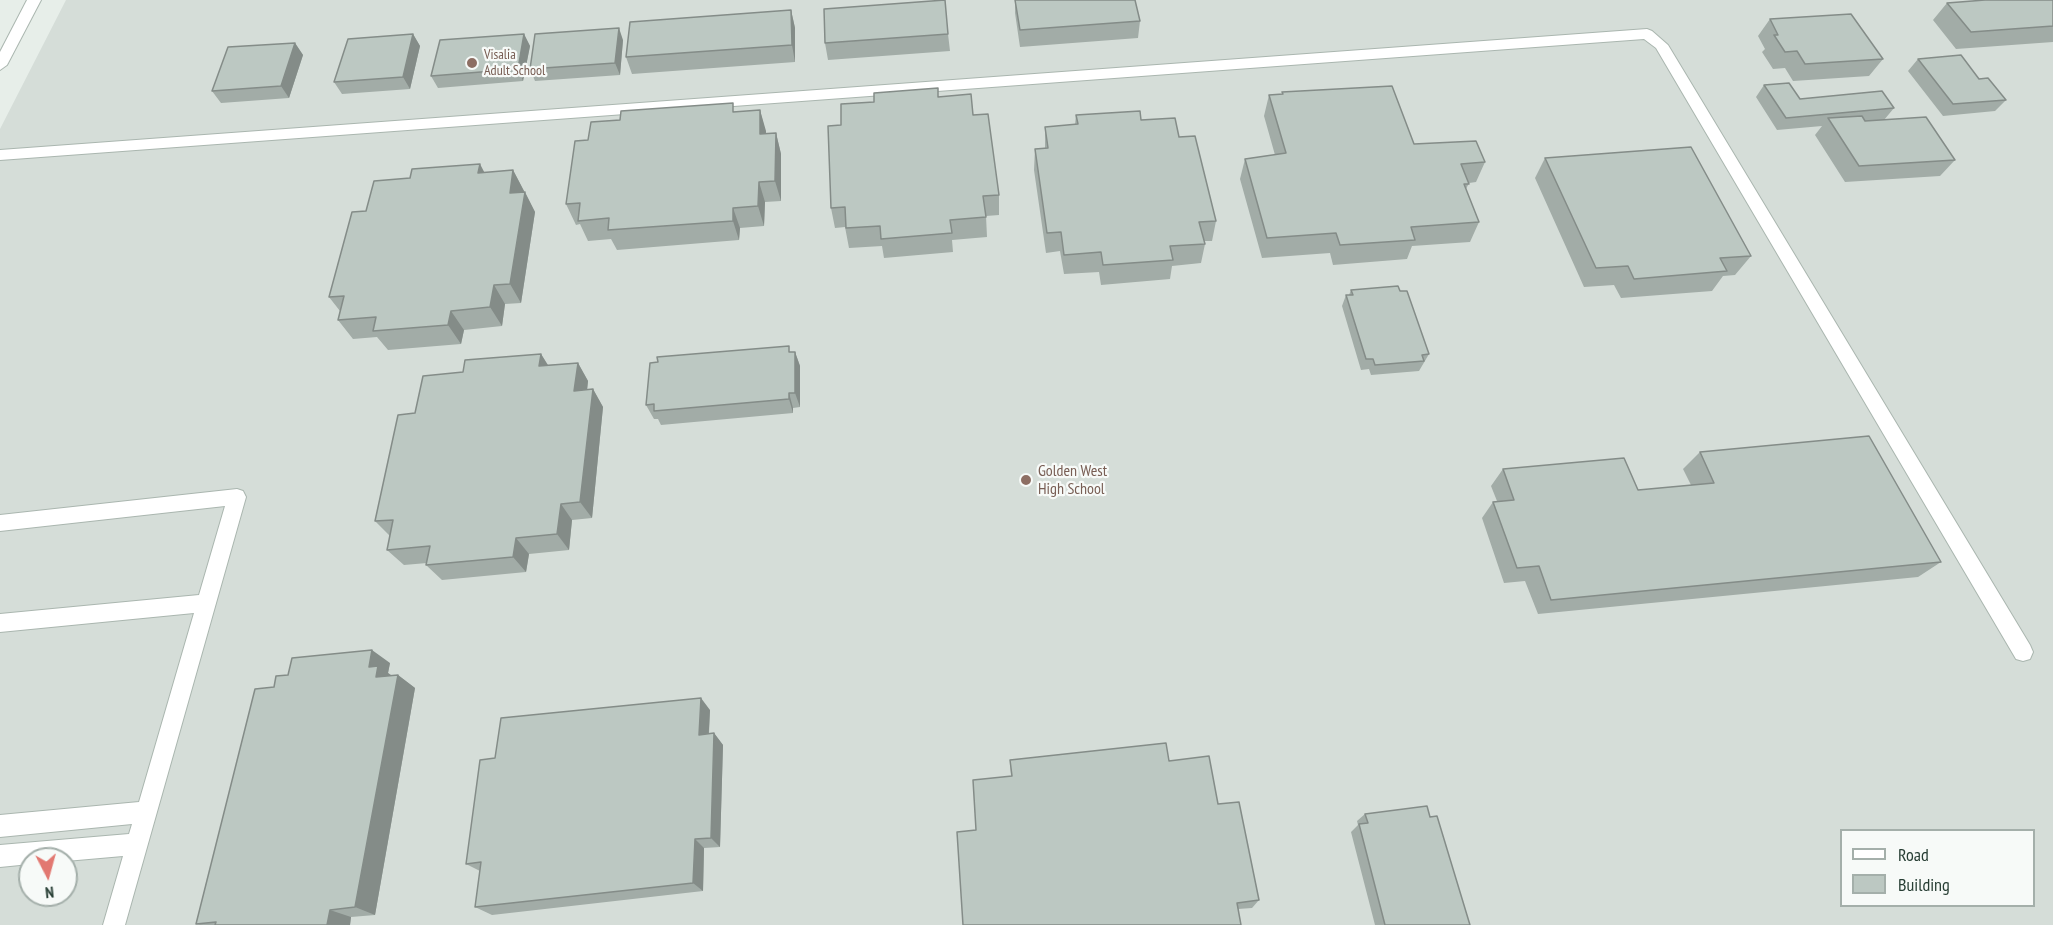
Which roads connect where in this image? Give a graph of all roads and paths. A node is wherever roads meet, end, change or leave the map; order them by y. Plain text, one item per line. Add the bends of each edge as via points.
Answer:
1 (34, 0) edge
2 (0, 65) edge
3 (0, 155) edge
4 (0, 523) edge
5 (206, 603) junction
6 (0, 623) edge
7 (2023, 652) dead end
8 (147, 812) junction
9 (0, 826) edge
10 (137, 844) junction
11 (0, 856) edge
12 (114, 925) edge

1 - 2 street
3 - 7 street via 1647,34 1662,45
4 - 5 street via 237,497
5 - 6 street
5 - 8 street
8 - 9 street
8 - 10 street
10 - 11 street
10 - 12 street

